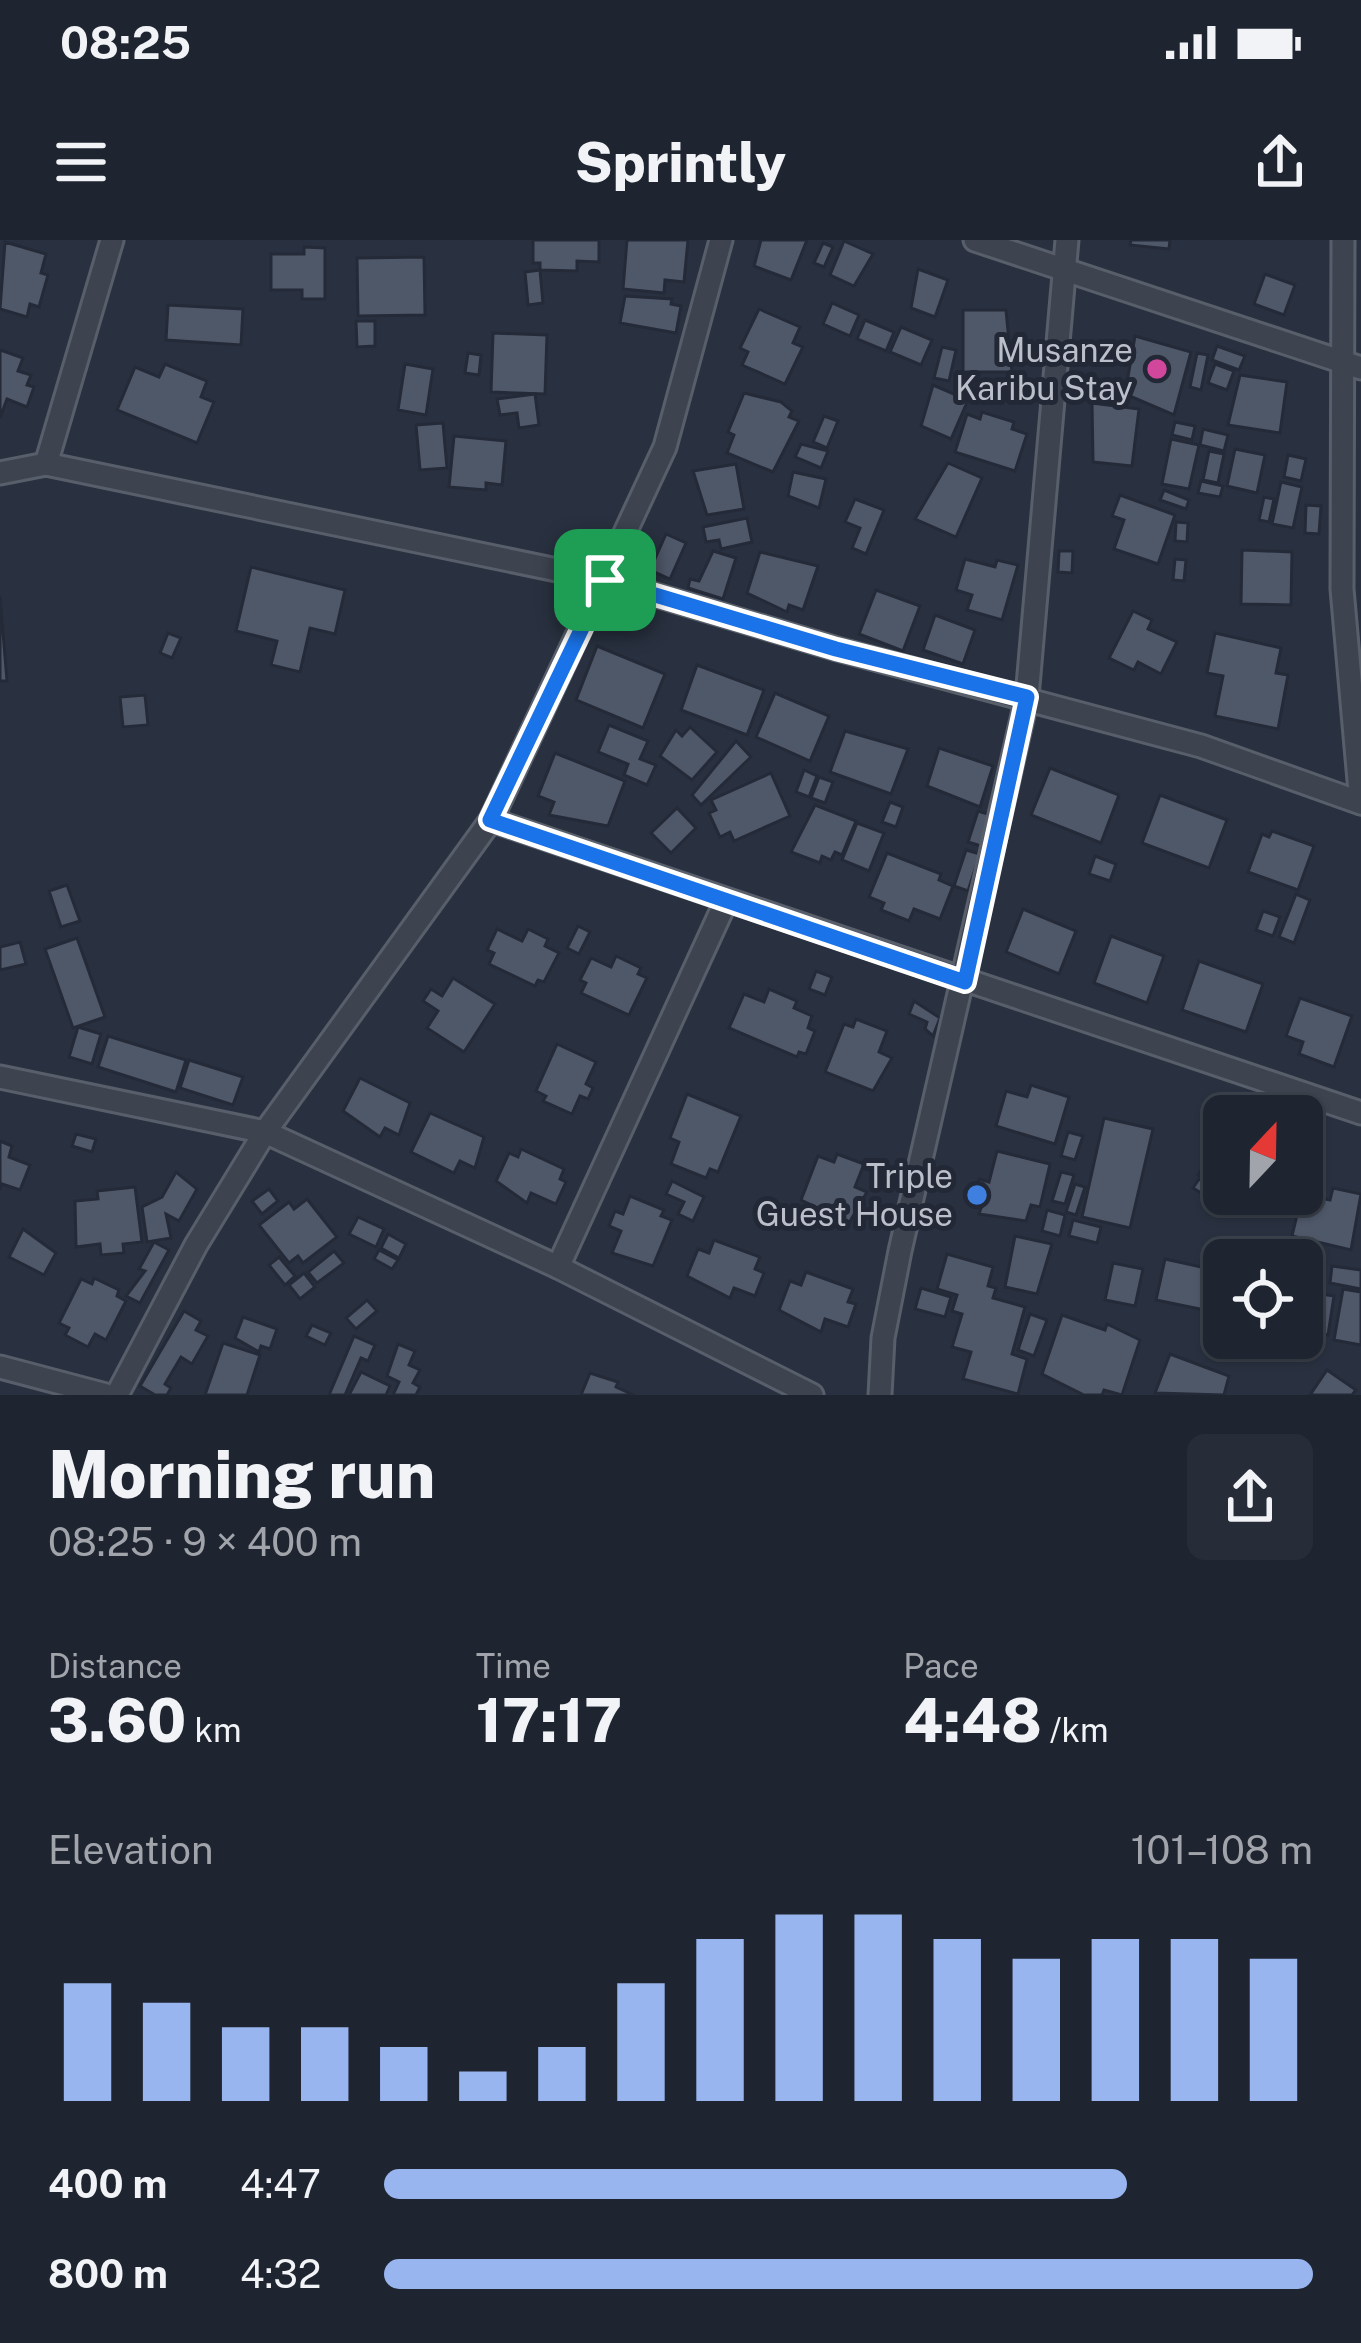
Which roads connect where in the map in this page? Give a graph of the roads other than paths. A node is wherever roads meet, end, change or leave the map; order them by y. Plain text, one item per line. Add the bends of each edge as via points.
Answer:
1 (112, 240) edge
2 (721, 240) edge
3 (974, 240) edge
4 (1067, 240) edge
5 (1343, 240) edge
6 (1065, 267) junction
7 (1350, 364) edge
8 (46, 464) junction
9 (0, 473) edge
10 (605, 580) junction
11 (1027, 697) junction
12 (1361, 803) edge
13 (490, 820) junction
14 (726, 901) junction
15 (965, 982) junction
16 (0, 1077) edge
17 (1361, 1113) edge
18 (265, 1132) junction
19 (559, 1267) junction
20 (0, 1367) edge
21 (106, 1395) edge
22 (117, 1395) edge
23 (812, 1395) edge
24 (880, 1395) edge

1 - 8 street
2 - 10 street via 665,447
3 - 6 street
4 - 6 street
5 - 7 street
6 - 7 street
6 - 11 street
7 - 12 street via 1342,590
8 - 9 street
8 - 10 street
10 - 11 street
10 - 13 street
11 - 12 street
11 - 15 street
13 - 14 street
13 - 18 street
14 - 15 street
14 - 19 street
15 - 17 street
15 - 24 street via 900,1251
16 - 18 street
18 - 19 street
18 - 22 street
19 - 23 street
20 - 21 street

